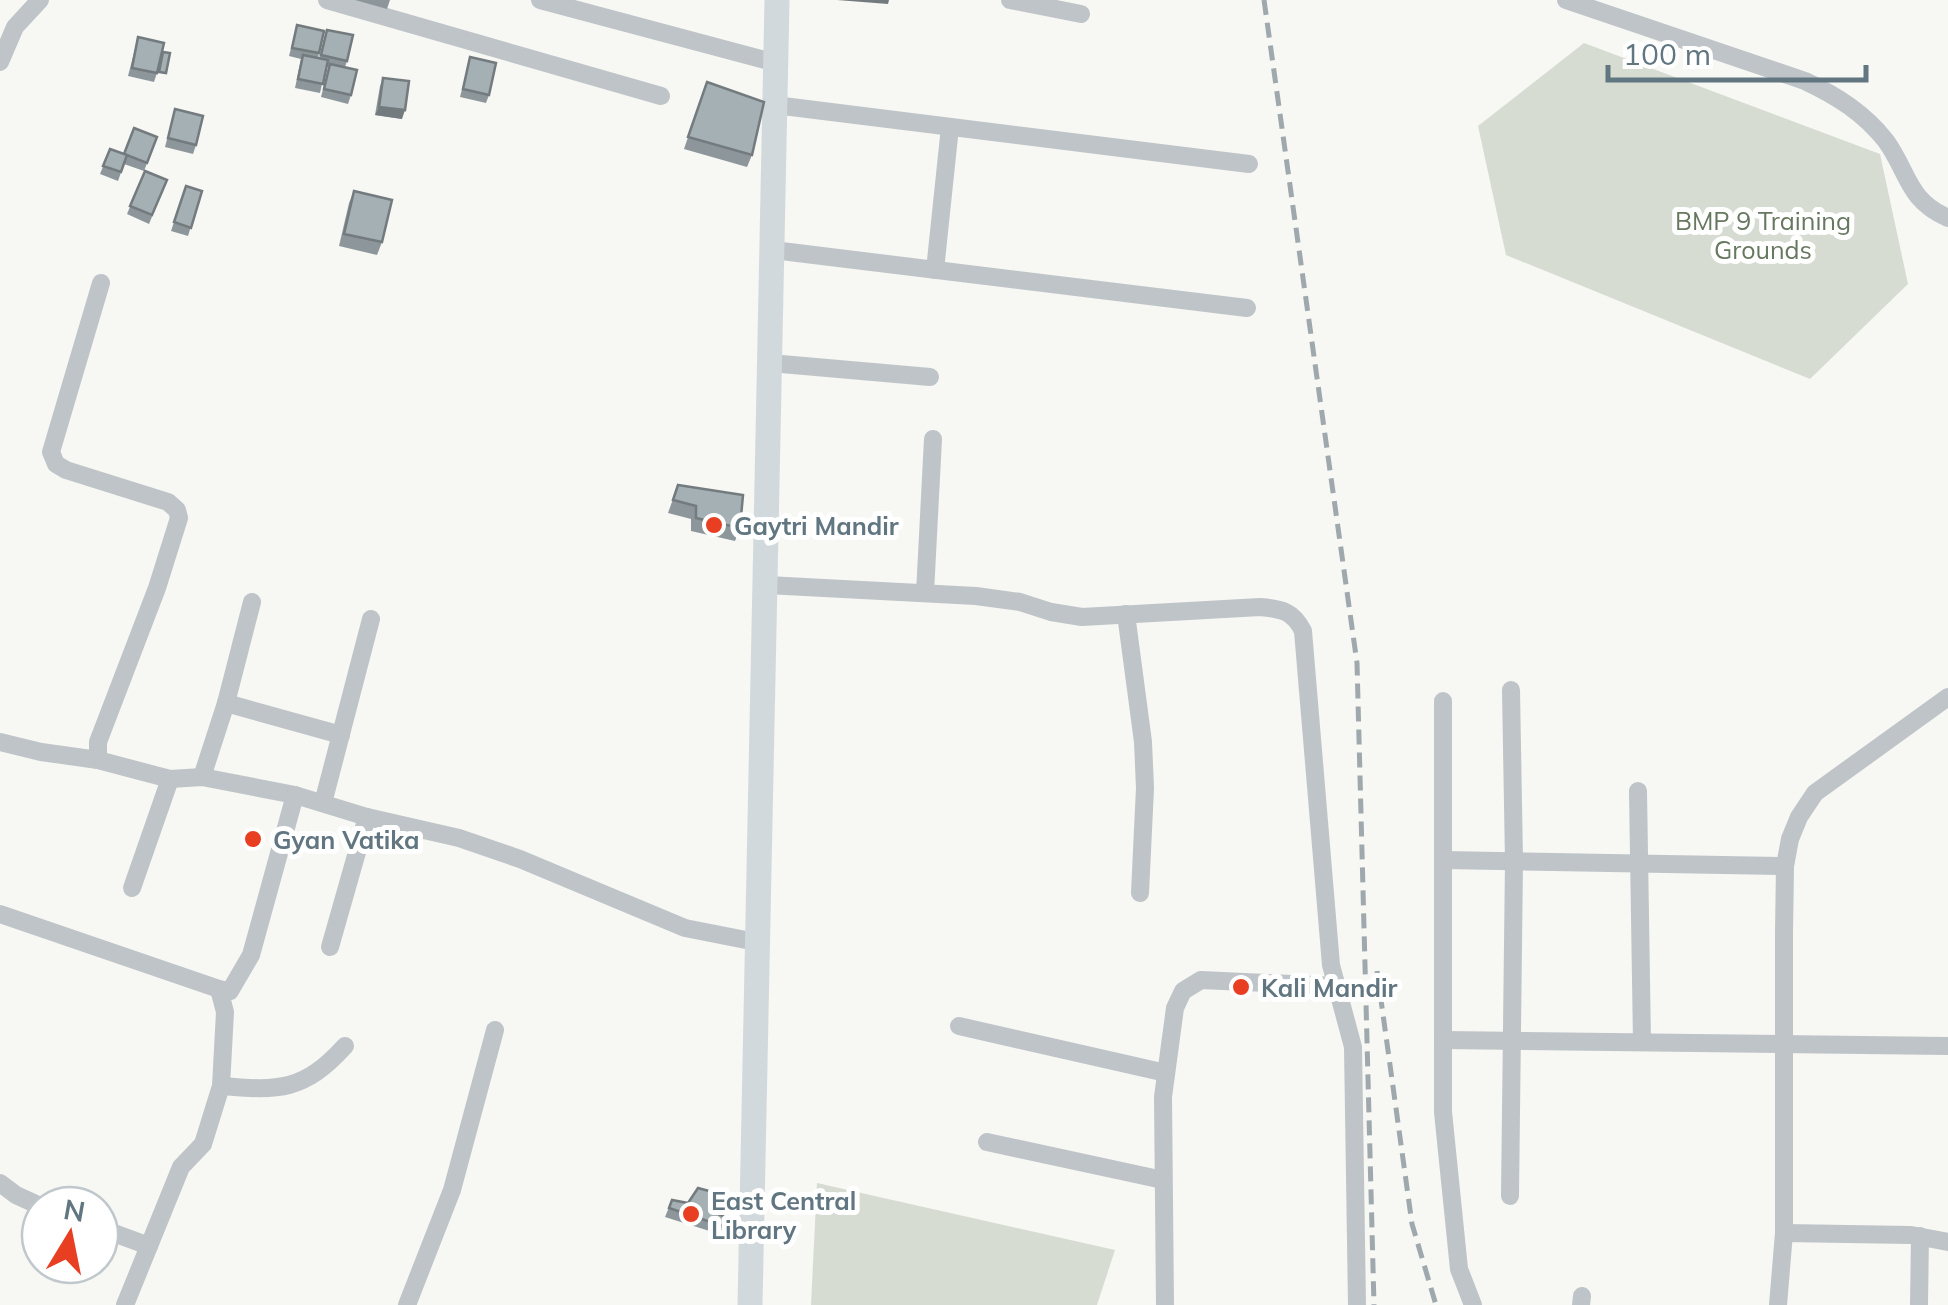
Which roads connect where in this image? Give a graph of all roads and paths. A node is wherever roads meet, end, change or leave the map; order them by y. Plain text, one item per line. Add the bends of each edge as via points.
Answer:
1 (40, 0) edge
2 (327, 0) edge
3 (540, 0) edge
4 (1010, 0) edge
5 (1566, 0) edge
6 (771, 2) edge
7 (1081, 14) dead end
8 (0, 62) edge
9 (776, 63) junction
10 (661, 96) dead end
11 (775, 105) junction
12 (950, 127) junction
13 (1249, 164) dead end
14 (1948, 218) edge
15 (773, 250) junction
16 (935, 270) junction
17 (101, 283) dead end
18 (1247, 308) dead end
19 (770, 364) junction
20 (930, 378) dead end
21 (933, 439) dead end
22 (766, 585) junction
23 (925, 592) junction
24 (252, 602) dead end
25 (1126, 614) junction
26 (371, 618) dead end
27 (1511, 690) dead end
28 (1443, 701) dead end
29 (1946, 702) edge
30 (226, 704) junction
31 (341, 736) junction
32 (0, 742) edge
33 (98, 760) junction
34 (202, 777) junction
35 (170, 780) junction
36 (1638, 791) dead end
37 (295, 795) junction
38 (324, 803) junction
39 (367, 817) junction
40 (1444, 860) junction
41 (1514, 861) junction
42 (1641, 863) junction
43 (1786, 866) junction
44 (132, 888) dead end
45 (1140, 893) dead end
46 (0, 914) edge
47 (756, 942) junction
48 (330, 947) dead end
49 (1336, 986) junction
50 (219, 989) junction
51 (959, 1026) dead end
52 (495, 1030) dead end
53 (1510, 1039) junction
54 (1443, 1040) junction
55 (1642, 1042) junction
56 (1786, 1044) junction
57 (345, 1046) dead end
58 (1948, 1046) edge
59 (1166, 1073) junction
60 (221, 1086) junction
61 (987, 1142) dead end
62 (1163, 1180) junction
63 (1510, 1196) dead end
64 (1784, 1233) junction
65 (120, 1235) edge
66 (1920, 1236) junction
67 (1948, 1242) edge
68 (149, 1246) junction
69 (125, 1305) edge
70 (407, 1305) edge
71 (750, 1305) edge
72 (1165, 1305) edge
73 (1357, 1305) edge
74 (1472, 1305) edge
75 (1778, 1305) edge
76 (1919, 1305) edge

1 - 8 street via 15,27
2 - 10 street
3 - 9 street
4 - 7 street
5 - 14 street via 1837,96 1888,144 1926,207
6 - 9 main road
9 - 11 main road
11 - 12 street
11 - 15 main road
12 - 13 street
12 - 16 street
15 - 16 street
15 - 19 main road
16 - 18 street
17 - 33 street via 52,452 66,470 168,502 179,518 98,742
19 - 20 street
19 - 22 main road
21 - 23 street
22 - 23 street
22 - 47 main road
23 - 25 street via 1020,602 1082,617
24 - 30 street
25 - 45 street via 1143,742
25 - 49 street via 1260,607 1283,608 1296,617
26 - 31 street
27 - 41 street
28 - 40 street
29 - 43 street via 1816,793 1799,817
30 - 31 street
30 - 34 street
31 - 38 street
32 - 33 street
33 - 35 street
34 - 35 street
34 - 37 street
35 - 44 street
36 - 42 street
37 - 38 street
37 - 50 street via 252,955 230,991
38 - 39 street
39 - 47 street via 520,859 685,928
39 - 48 street
40 - 41 street
40 - 54 street
41 - 42 street
41 - 53 street
42 - 43 street
42 - 55 street
43 - 56 street
46 - 50 street
47 - 71 main road
49 - 59 street via 1214,980 1191,985 1175,1008
49 - 73 street via 1353,1047
50 - 60 street
51 - 59 street
52 - 70 street via 452,1190
53 - 54 street
53 - 55 street
53 - 63 street
54 - 74 street via 1443,1112 1459,1269
55 - 56 street
56 - 58 street
56 - 64 street
57 - 60 street via 304,1081
59 - 62 street
60 - 68 street via 204,1144 181,1167
61 - 62 street
62 - 72 street
64 - 66 street
64 - 75 street
65 - 68 street
66 - 67 street
66 - 76 street
68 - 69 street

